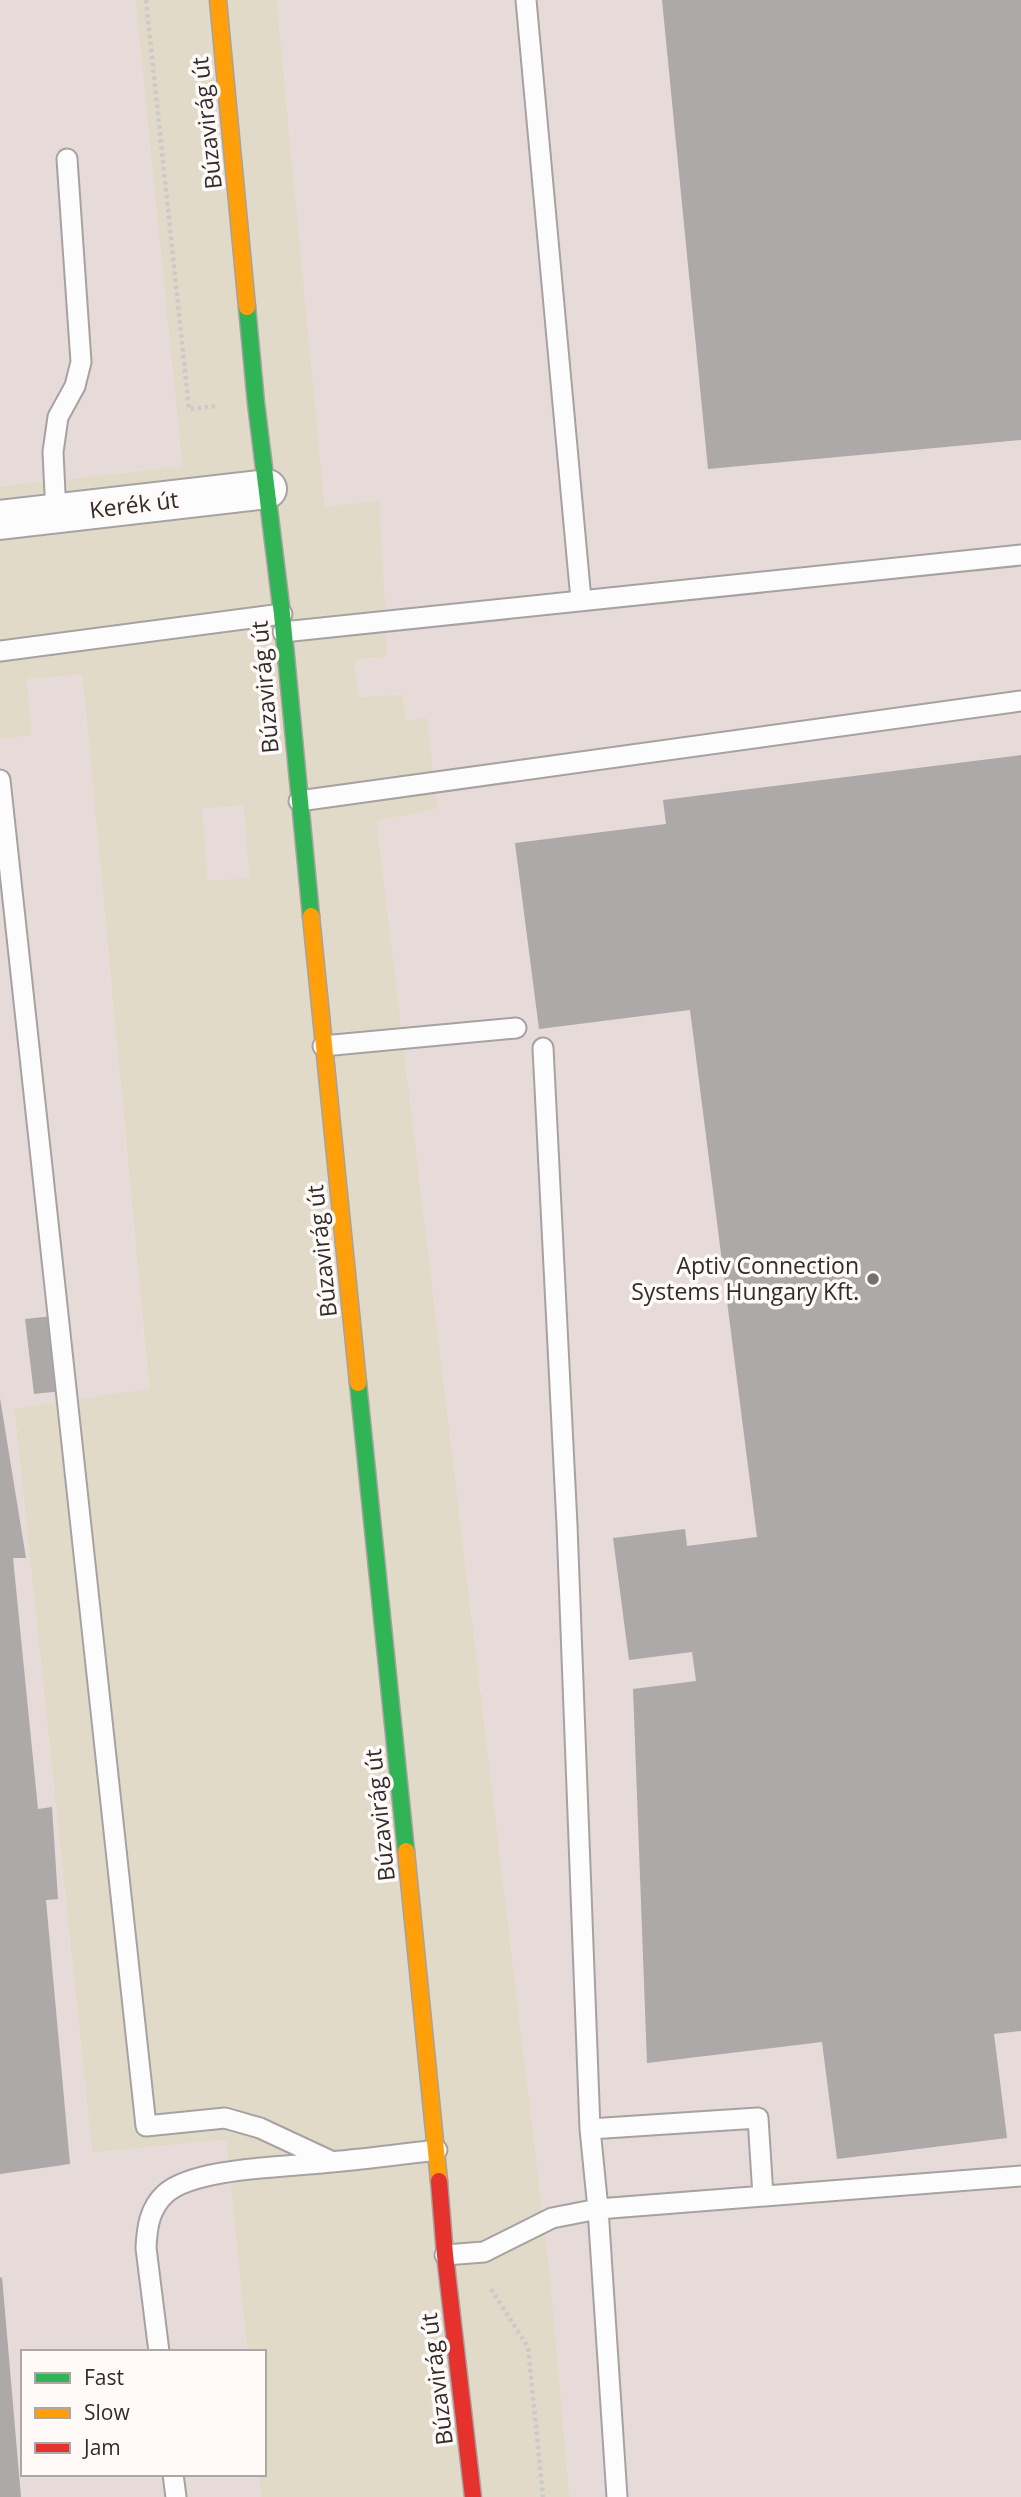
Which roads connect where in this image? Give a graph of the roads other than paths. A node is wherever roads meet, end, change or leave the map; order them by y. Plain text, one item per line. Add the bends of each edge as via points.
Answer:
1 (218, 0) edge
2 (526, 0) edge
3 (67, 159) dead end
4 (267, 489) junction
5 (56, 514) junction
6 (0, 520) edge
7 (1021, 555) edge
8 (581, 600) junction
9 (282, 623) junction
10 (0, 651) edge
11 (1021, 701) edge
12 (0, 780) edge
13 (299, 801) junction
14 (516, 1028) dead end
15 (323, 1046) junction
16 (543, 1048) dead end
17 (590, 2129) junction
18 (437, 2150) junction
19 (333, 2162) junction
20 (1021, 2176) edge
21 (764, 2196) junction
22 (598, 2209) junction
23 (445, 2255) junction
24 (159, 2350) edge
25 (173, 2476) edge
26 (176, 2497) edge
27 (473, 2497) edge
28 (617, 2497) edge

1 - 4 street, Búzavirág út
2 - 8 lane
3 - 5 lane via 81,362 75,386 58,417 53,452
4 - 5 street, Kerék út
4 - 9 street, Búzavirág út
5 - 6 street, Kerék út
7 - 8 lane
8 - 9 lane
9 - 10 lane
9 - 13 street, Búzavirág út
11 - 13 lane
12 - 19 lane via 146,2126 225,2118 260,2127
13 - 15 street, Búzavirág út
14 - 15 lane
15 - 18 street, Búzavirág út
16 - 17 lane
17 - 21 lane via 758,2118
17 - 22 lane
18 - 19 lane
18 - 23 street, Búzavirág út
19 - 24 lane via 195,2179 164,2195 149,2219 146,2248
20 - 21 lane
21 - 22 lane
22 - 23 lane via 552,2218 484,2252
22 - 28 lane
23 - 27 street, Búzavirág út
25 - 26 lane

